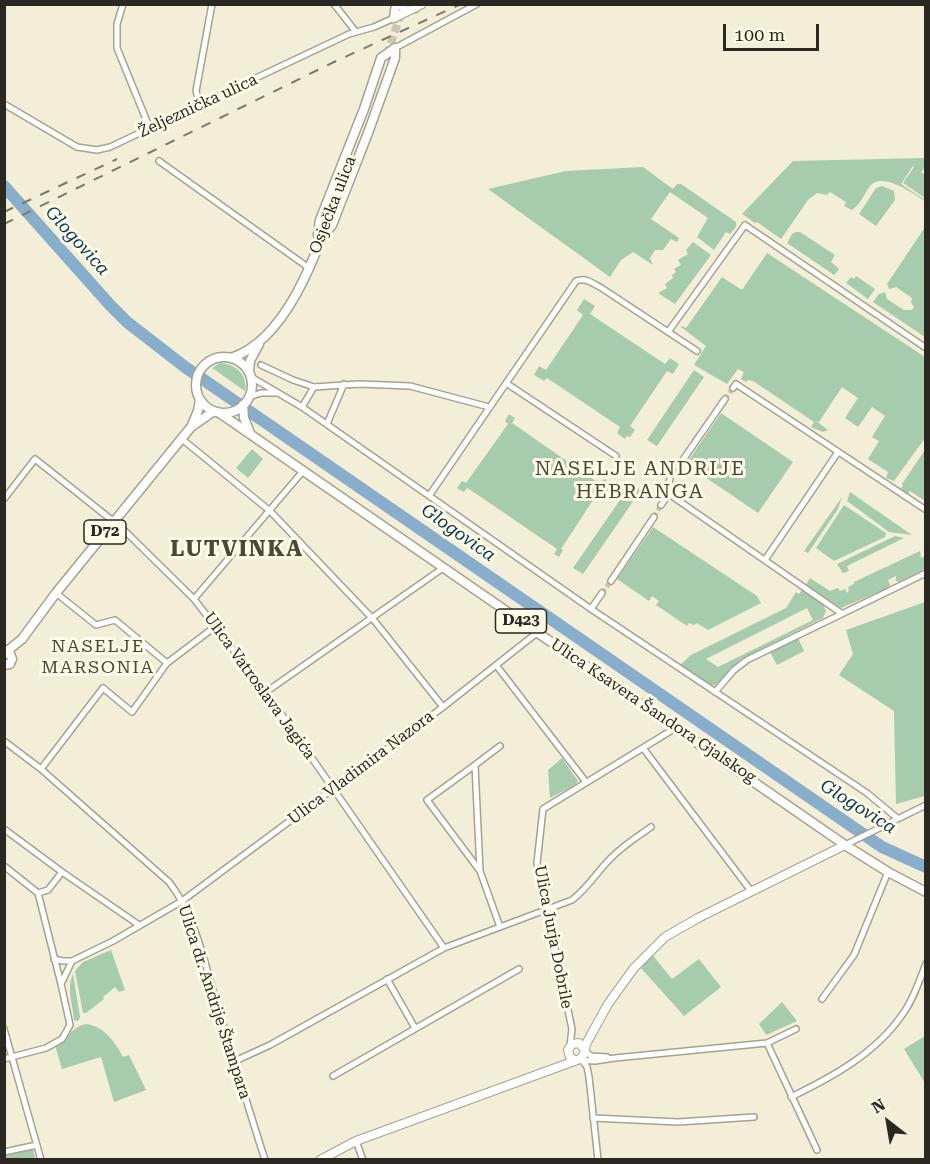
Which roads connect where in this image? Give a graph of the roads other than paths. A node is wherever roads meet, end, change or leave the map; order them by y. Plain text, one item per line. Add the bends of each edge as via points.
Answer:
1 (123, 4) edge
2 (212, 4) edge
3 (334, 4) edge
4 (477, 4) edge
5 (401, 5) edge
6 (417, 6) edge
7 (394, 18) junction
8 (356, 32) junction
9 (395, 48) junction
10 (386, 58) tunnel mouth
11 (4, 104) edge
12 (201, 105) junction
13 (150, 129) junction
14 (159, 161) dead end
15 (320, 241) junction
16 (309, 268) junction
17 (668, 332) junction
18 (260, 341) junction
19 (926, 348) edge
20 (697, 351) dead end
21 (231, 358) junction
22 (261, 365) dead end
23 (250, 375) junction
24 (506, 383) junction
25 (344, 384) junction
26 (314, 387) junction
27 (733, 388) dead end
28 (278, 393) junction
29 (725, 399) tunnel mouth
30 (200, 400) junction
31 (247, 401) junction
32 (302, 407) junction
33 (489, 407) junction
34 (216, 412) junction
35 (327, 424) junction
36 (191, 427) junction
37 (252, 436) junction
38 (182, 439) junction
39 (838, 452) junction
40 (616, 456) dead end
41 (678, 467) tunnel mouth
42 (303, 471) junction
43 (670, 479) tunnel mouth
44 (669, 494) junction
45 (429, 496) junction
46 (4, 499) edge
47 (661, 505) tunnel mouth
48 (926, 510) edge
49 (270, 511) junction
50 (654, 517) tunnel mouth
51 (113, 521) junction
52 (765, 560) junction
53 (443, 568) junction
54 (926, 573) edge
55 (611, 580) tunnel mouth
56 (56, 593) junction
57 (602, 593) tunnel mouth
58 (194, 599) junction
59 (591, 609) junction
60 (841, 613) junction
61 (374, 619) junction
62 (216, 626) junction
63 (538, 632) junction
64 (7, 659) edge
65 (167, 663) junction
66 (496, 664) junction
67 (266, 692) junction
68 (715, 692) junction
69 (443, 707) junction
70 (677, 727) junction
71 (4, 741) edge
72 (500, 746) dead end
73 (643, 748) junction
74 (475, 765) junction
75 (41, 769) junction
76 (586, 782) junction
77 (334, 789) junction
78 (926, 805) edge
79 (897, 818) junction
80 (651, 827) dead end
81 (4, 829) edge
82 (850, 842) junction
83 (4, 866) edge
84 (480, 871) junction
85 (62, 872) junction
86 (888, 872) junction
87 (751, 891) junction
88 (926, 892) edge
89 (38, 893) junction
90 (182, 901) junction
91 (546, 910) junction
92 (139, 925) junction
93 (500, 927) junction
94 (444, 948) junction
95 (54, 959) junction
96 (72, 961) junction
97 (926, 964) edge
98 (519, 969) dead end
99 (387, 979) junction
100 (923, 980) edge
101 (61, 984) junction
102 (822, 999) dead end
103 (415, 1028) junction
104 (4, 1029) edge
105 (572, 1029) junction
106 (796, 1029) dead end
107 (767, 1043) junction
108 (583, 1048) junction
109 (569, 1049) junction
110 (12, 1058) junction
111 (615, 1058) junction
112 (4, 1059) edge
113 (578, 1060) junction
114 (235, 1061) junction
115 (333, 1076) dead end
116 (530, 1076) junction
117 (791, 1097) junction
118 (754, 1117) dead end
119 (593, 1118) junction
120 (356, 1141) junction
121 (37, 1145) junction
122 (817, 1150) dead end
123 (4, 1152) edge
124 (41, 1160) edge
125 (265, 1160) edge
126 (320, 1160) edge
127 (363, 1160) edge
128 (598, 1160) edge

1 - 13 street via 117,24 117,48
2 - 12 street via 196,91
3 - 8 street
4 - 9 street
5 - 7 main road
6 - 7 main road
7 - 8 street, Željeznička ulica
8 - 12 street, Željeznička ulica
9 - 15 main road via 395,58 368,133 332,225
9 - 15 main road via 381,58 320,220
10 - 15 main road, Osječka ulica
11 - 13 street, Željeznička ulica via 77,147 87,149 110,147
12 - 13 street, Željeznička ulica
14 - 16 street
15 - 16 main road, Osječka ulica
16 - 18 main road, Osječka ulica via 288,307
17 - 19 street via 746,225
17 - 20 street
17 - 24 street via 600,287 581,279 572,285
18 - 21 main road, Osječka ulica
18 - 23 main road, Osječka ulica via 250,361
21 - 23 main road
21 - 30 main road via 218,358 202,368 196,384
22 - 26 street
23 - 28 street
23 - 31 main road via 252,385
24 - 33 street
24 - 40 street
25 - 26 street
25 - 33 street via 410,386
25 - 35 street
26 - 32 street
27 - 39 street via 736,384
28 - 31 street via 264,392
28 - 32 street
29 - 41 street
30 - 34 main road, D423
30 - 36 main road, D72
31 - 34 main road via 234,411
31 - 37 main road via 244,418
32 - 35 street
33 - 45 street
34 - 36 main road, D72
34 - 37 main road, D423
35 - 45 street
36 - 38 main road, D72
37 - 42 main road, Ulica Ksavera Šandora Gjalskog / D423
38 - 49 street
38 - 51 main road, D72
39 - 48 street
39 - 52 street
42 - 49 street
42 - 53 main road, Ulica Ksavera Šandora Gjalskog / D423
43 - 44 street
44 - 47 street
44 - 52 street
45 - 59 street
46 - 51 street, Ulica Vatroslava Jagića via 35,459
49 - 58 street
49 - 61 street
50 - 55 street
51 - 56 main road, D72
51 - 58 street, Ulica Vatroslava Jagića
52 - 60 street
53 - 61 street
53 - 63 main road, Ulica Ksavera Šandora Gjalskog / D423
54 - 60 street
56 - 64 main road, D72
56 - 65 street via 96,625 115,620
57 - 59 street
58 - 62 street, Ulica Vatroslava Jagića
59 - 68 street
60 - 68 street via 747,660
61 - 67 street
61 - 69 street
62 - 65 street
62 - 67 street, Ulica Vatroslava Jagića
63 - 66 street, Ulica Vladimira Nazora
63 - 70 main road, Ulica Ksavera Šandora Gjalskog / D423
65 - 75 street via 132,712 103,688
66 - 69 street, Ulica Vladimira Nazora
66 - 76 street
67 - 77 street, Ulica Vatroslava Jagića
68 - 79 street via 867,793
69 - 77 street, Ulica Vladimira Nazora
70 - 73 street
70 - 82 main road, Ulica Ksavera Šandora Gjalskog / D423
71 - 75 street, Ulica dr. Andrije Štampara
72 - 74 street
73 - 76 street
73 - 87 street
74 - 84 street
74 - 84 street via 427,800
75 - 90 street, Ulica dr. Andrije Štampara via 169,882
76 - 91 street, Ulica Jurja Dobrile via 543,809 537,863
77 - 90 street, Ulica Vladimira Nazora
77 - 94 street, Ulica Vatroslava Jagića
78 - 79 street
79 - 82 street
80 - 91 street via 610,859 579,895
81 - 85 street
82 - 86 main road, D423
82 - 87 main road
83 - 89 street
84 - 93 street
85 - 89 street via 48,890
85 - 92 street
86 - 88 main road, D423
86 - 102 street via 854,955
87 - 108 main road via 665,937 634,968
89 - 95 street
90 - 92 street, Ulica Vladimira Nazora
90 - 114 street, Ulica dr. Andrije Štampara
91 - 93 street
91 - 105 street, Ulica Jurja Dobrile
92 - 96 street, Ulica Vladimira Nazora
93 - 94 street
94 - 99 street
95 - 96 street
95 - 101 street
96 - 101 street
97 - 100 street
98 - 103 street
99 - 103 street
99 - 114 street
100 - 117 street via 902,1015 867,1052
101 - 110 street via 70,1025 63,1039
103 - 115 street
104 - 110 street
105 - 108 street, Ulica Jurja Dobrile
105 - 109 street, Ulica Jurja Dobrile
106 - 107 street
107 - 111 street
107 - 117 street
108 - 109 main road
108 - 111 street via 591,1056
108 - 113 main road via 583,1057
109 - 113 main road via 570,1057
109 - 116 main road via 562,1060
110 - 112 street
110 - 121 street
111 - 113 street
113 - 116 main road
113 - 119 street via 587,1067
114 - 125 street, Ulica dr. Andrije Štampara
116 - 120 main road
117 - 122 street
118 - 119 street via 678,1122
119 - 128 street
120 - 126 main road
120 - 127 street
121 - 123 street
121 - 124 street

